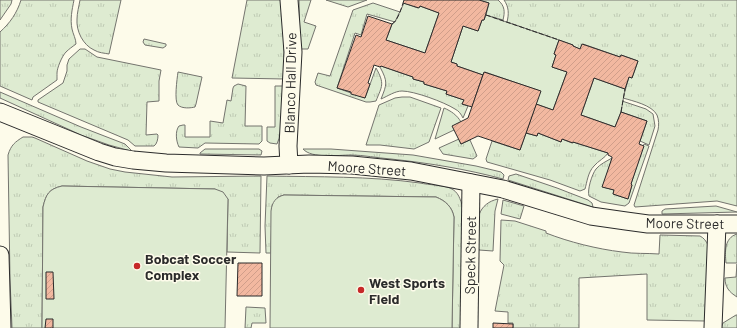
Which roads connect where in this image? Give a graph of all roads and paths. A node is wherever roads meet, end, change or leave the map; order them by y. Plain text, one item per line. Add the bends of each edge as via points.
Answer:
1 (289, 0) edge
2 (0, 112) edge
3 (289, 165) junction
4 (471, 183) junction
5 (717, 224) junction
6 (737, 224) edge
7 (0, 254) edge
8 (2, 328) edge
9 (469, 328) edge
10 (713, 328) edge

1 - 3 street, Blanco Hall Drive via 293,52
2 - 3 street, Moore Street via 115,157 166,163
3 - 4 street, Moore Street via 373,167 411,171
4 - 5 street, Moore Street via 503,189 591,216 626,222
4 - 9 street, Speck Street
5 - 6 street, Moore Street
5 - 10 street
7 - 8 street

